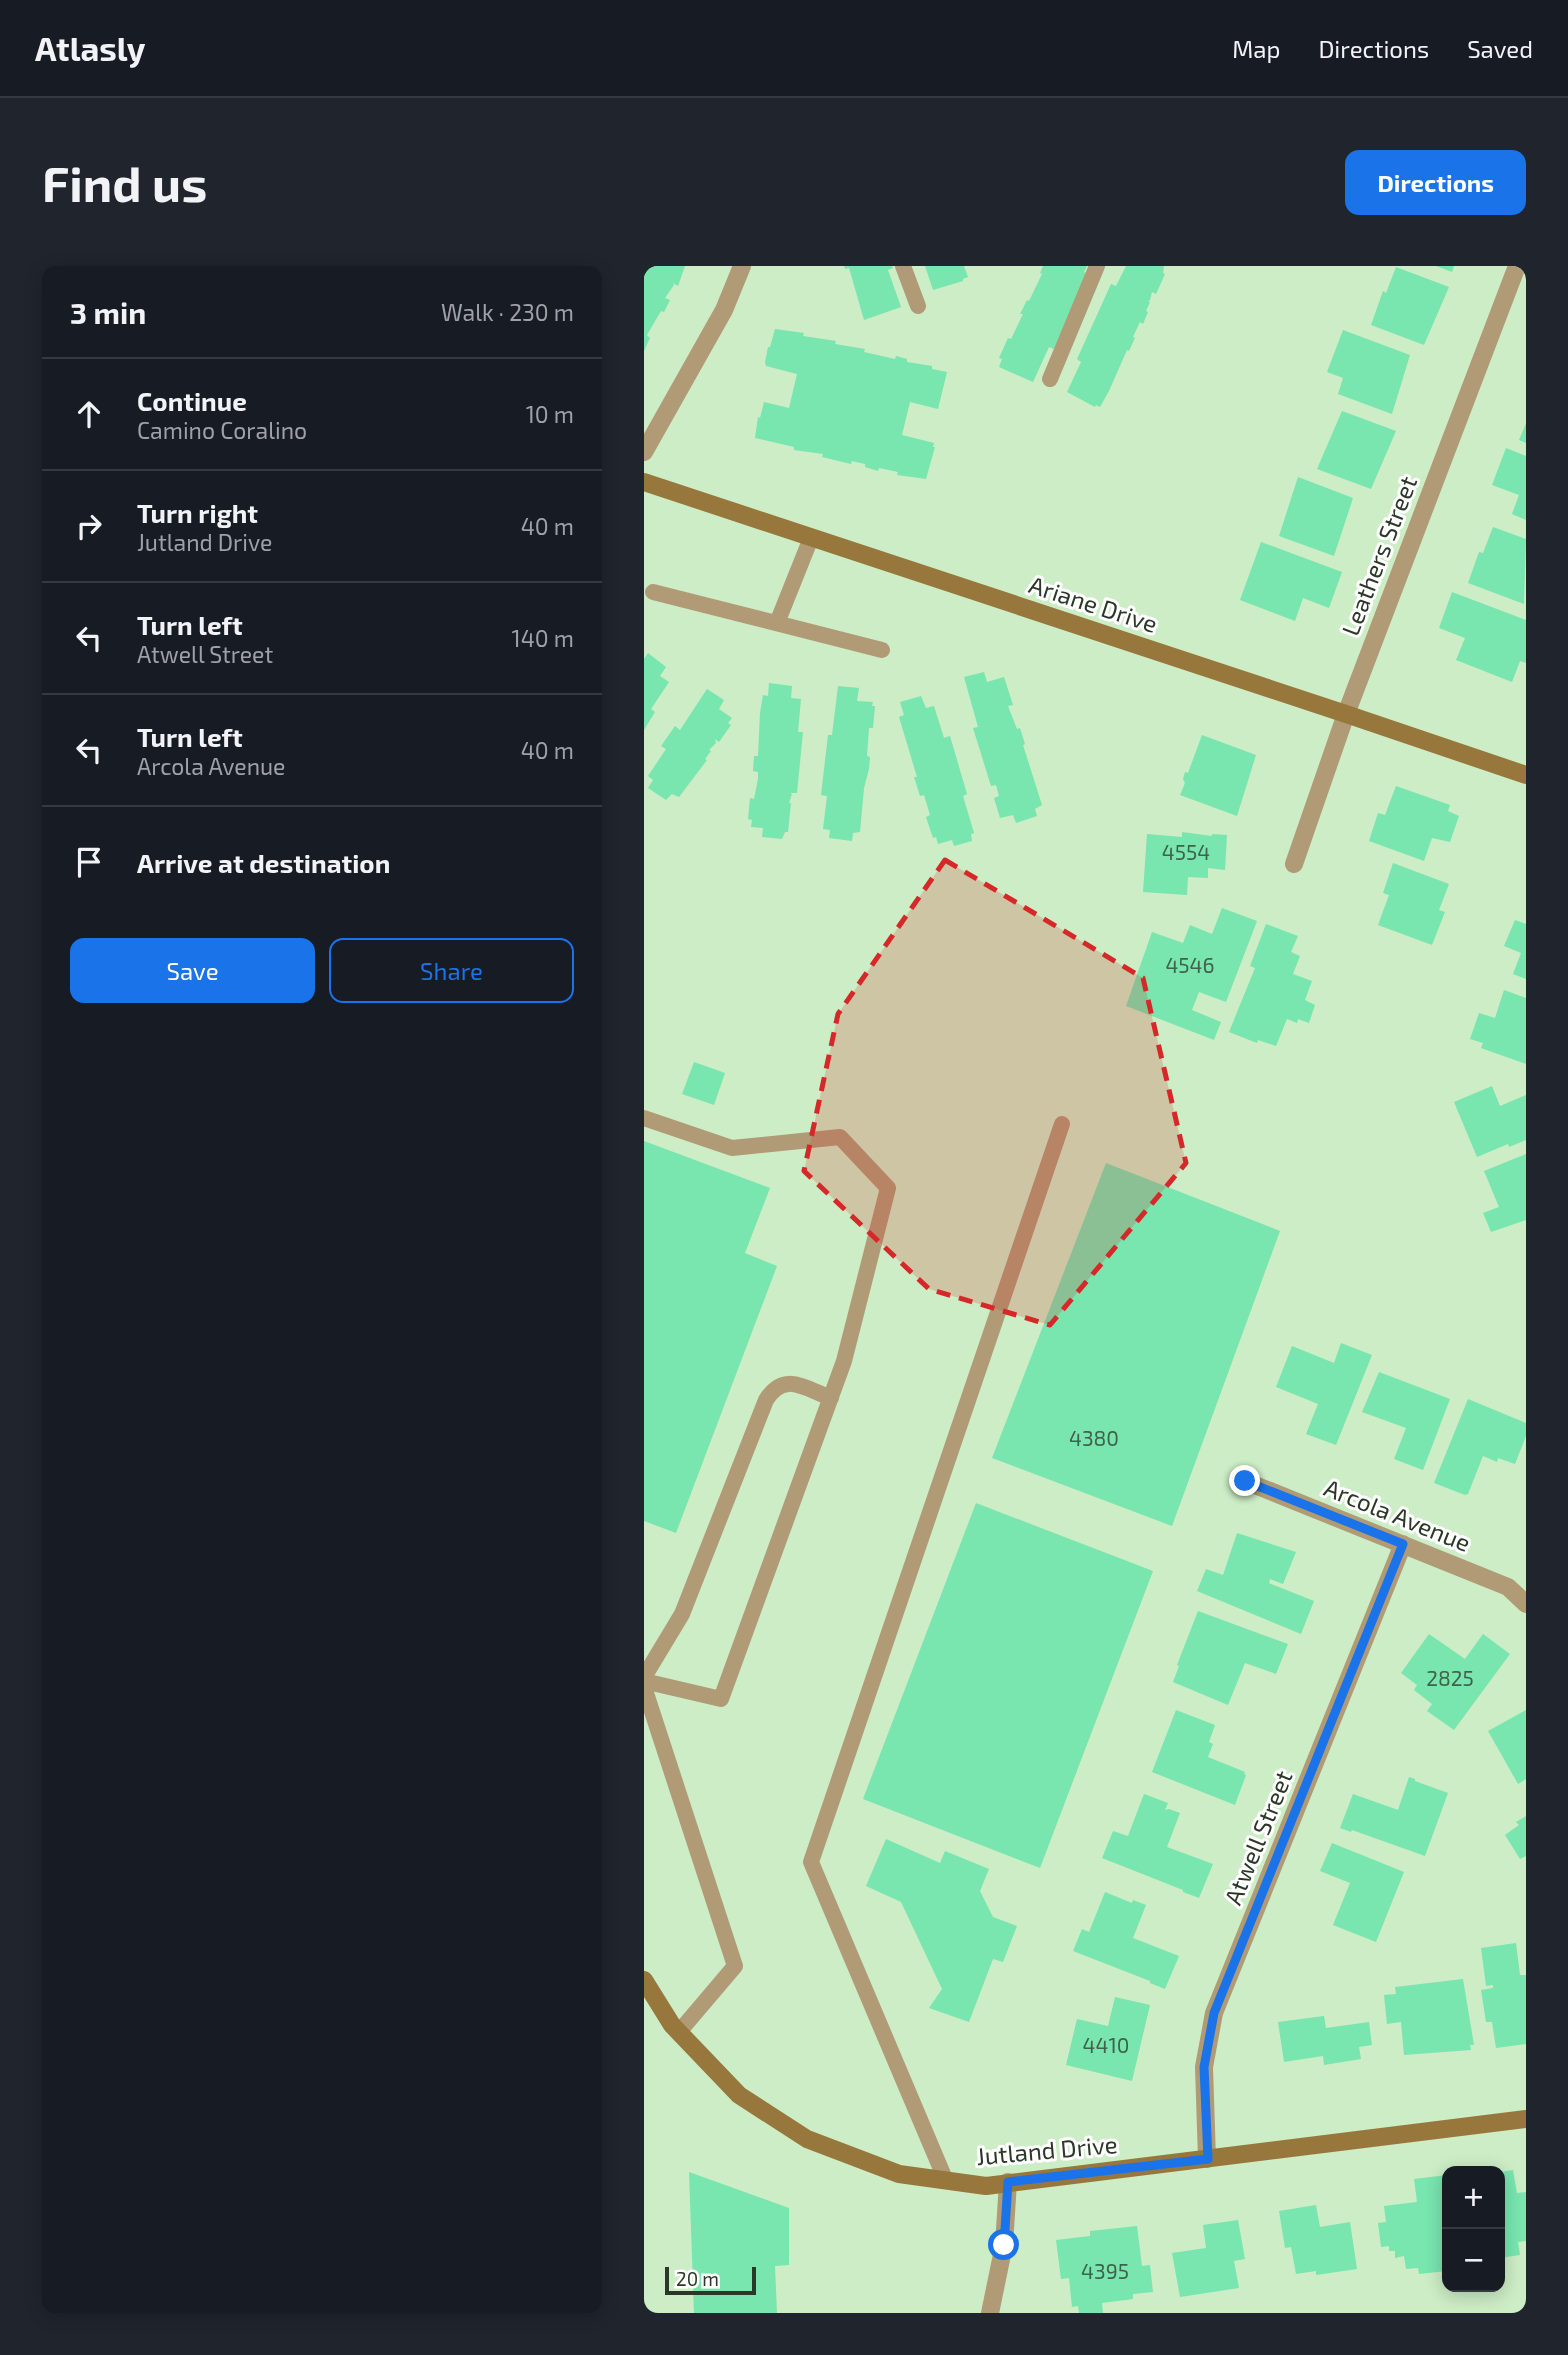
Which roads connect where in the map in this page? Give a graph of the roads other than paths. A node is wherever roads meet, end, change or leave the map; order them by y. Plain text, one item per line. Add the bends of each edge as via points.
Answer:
1 (742, 266) edge
2 (903, 266) edge
3 (1097, 266) edge
4 (1517, 266) edge
5 (918, 306) dead end
6 (1050, 379) dead end
7 (644, 452) edge
8 (644, 482) edge
9 (811, 538) junction
10 (653, 592) dead end
11 (777, 623) junction
12 (882, 650) dead end
13 (1346, 714) junction
14 (1526, 775) edge
15 (1294, 864) dead end
16 (644, 1118) edge
17 (1062, 1125) dead end
18 (831, 1398) junction
19 (1245, 1481) dead end
20 (1403, 1544) junction
21 (1526, 1604) edge
22 (644, 1679) edge
23 (644, 1687) edge
24 (644, 1980) edge
25 (679, 2032) junction
26 (1526, 2119) edge
27 (1208, 2159) junction
28 (946, 2181) junction
29 (1008, 2182) junction
30 (990, 2313) edge

1 - 7 street via 724,310
2 - 5 lane
3 - 6 lane
4 - 13 street, Leathers Street
8 - 9 street, Ariane Drive
9 - 11 lane
9 - 13 street, Ariane Drive
10 - 11 lane
11 - 12 lane
13 - 14 street, Ariane Drive
13 - 15 street, Leathers Street
16 - 18 lane via 732,1149 840,1137 888,1188
17 - 28 lane via 811,1862
18 - 22 lane via 794,1384 774,1387 682,1614
18 - 22 lane via 721,1699
19 - 20 street, Arcola Avenue
20 - 21 street, Arcola Avenue via 1508,1587
20 - 27 street, Atwell Street via 1214,2013 1204,2067
23 - 25 lane via 735,1966
24 - 25 street, Jutland Drive
25 - 28 street, Jutland Drive via 739,2095 807,2139 899,2174
26 - 27 street, Jutland Drive
27 - 29 street, Jutland Drive
28 - 29 street, Jutland Drive via 986,2186
29 - 30 street via 1004,2245

